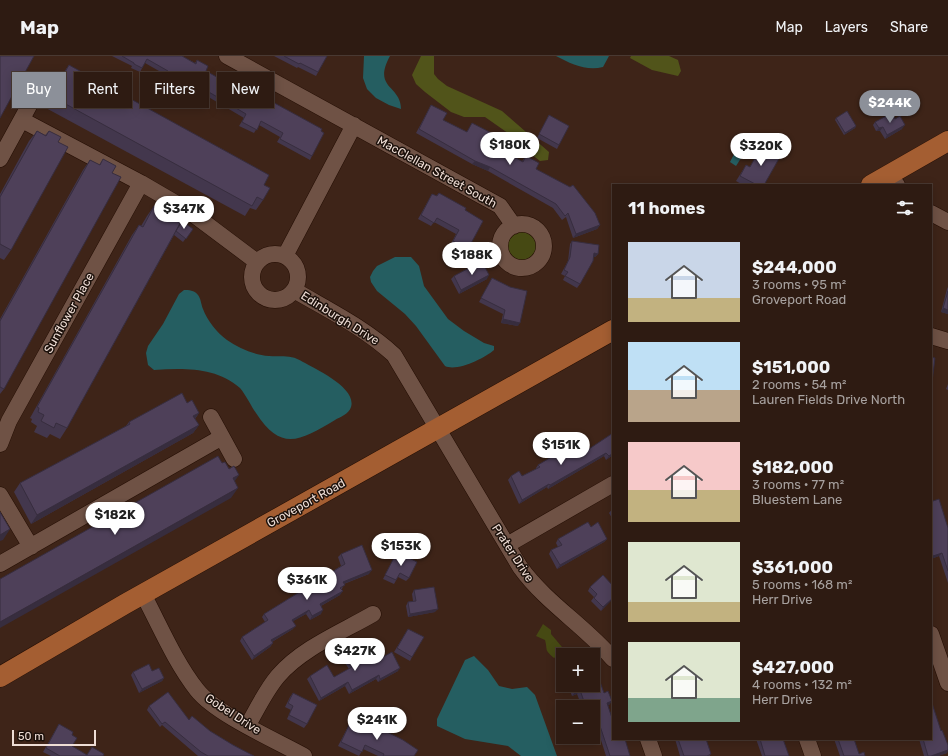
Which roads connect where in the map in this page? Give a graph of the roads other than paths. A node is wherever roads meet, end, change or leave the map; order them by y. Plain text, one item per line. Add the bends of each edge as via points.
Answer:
1 (227, 56) edge
2 (28, 108) edge
3 (22, 120) junction
4 (354, 125) junction
5 (948, 142) edge
6 (0, 159) edge
7 (893, 180) edge
8 (140, 183) junction
9 (875, 184) edge
10 (932, 214) edge
11 (948, 222) edge
12 (514, 226) dead end
13 (285, 256) junction
14 (257, 262) junction
15 (294, 290) junction
16 (612, 331) edge
17 (932, 336) edge
18 (948, 341) edge
19 (211, 417) dead end
20 (436, 429) junction
21 (222, 437) junction
22 (0, 444) edge
23 (234, 458) dead end
24 (612, 485) edge
25 (0, 495) edge
26 (507, 545) junction
27 (31, 547) junction
28 (0, 564) edge
29 (143, 594) junction
30 (373, 614) dead end
31 (932, 637) edge
32 (612, 658) edge
33 (0, 677) edge
34 (948, 683) edge
35 (248, 726) junction
36 (648, 740) edge
37 (807, 740) edge
38 (304, 756) edge
39 (654, 756) edge
40 (813, 756) edge

1 - 4 street, MacClellan Street South
2 - 3 street
3 - 6 street
3 - 8 street
4 - 12 street, MacClellan Street South via 500,206
4 - 13 street
5 - 7 main road
7 - 9 main road
8 - 14 street via 189,211
8 - 22 street, Sunflower Place via 9,420
10 - 11 street
13 - 14 street via 270,254
13 - 15 street via 292,260 298,275
14 - 15 street via 252,276 256,290 261,295 274,300
15 - 20 street, Edinburgh Drive via 365,332 394,355
16 - 20 main road, Groveport Road
17 - 18 street
19 - 21 street
20 - 26 street, Prater Drive
20 - 29 main road, Groveport Road
21 - 23 street
21 - 27 street
24 - 26 street
25 - 27 street
26 - 32 street, Prater Drive via 541,594 590,635
27 - 28 street
29 - 33 main road, Groveport Road
29 - 35 street, Gobel Drive via 182,667 198,691
30 - 35 street via 312,648 293,662 278,676
31 - 34 street
35 - 38 street, Gobel Drive
36 - 39 street
37 - 40 street

